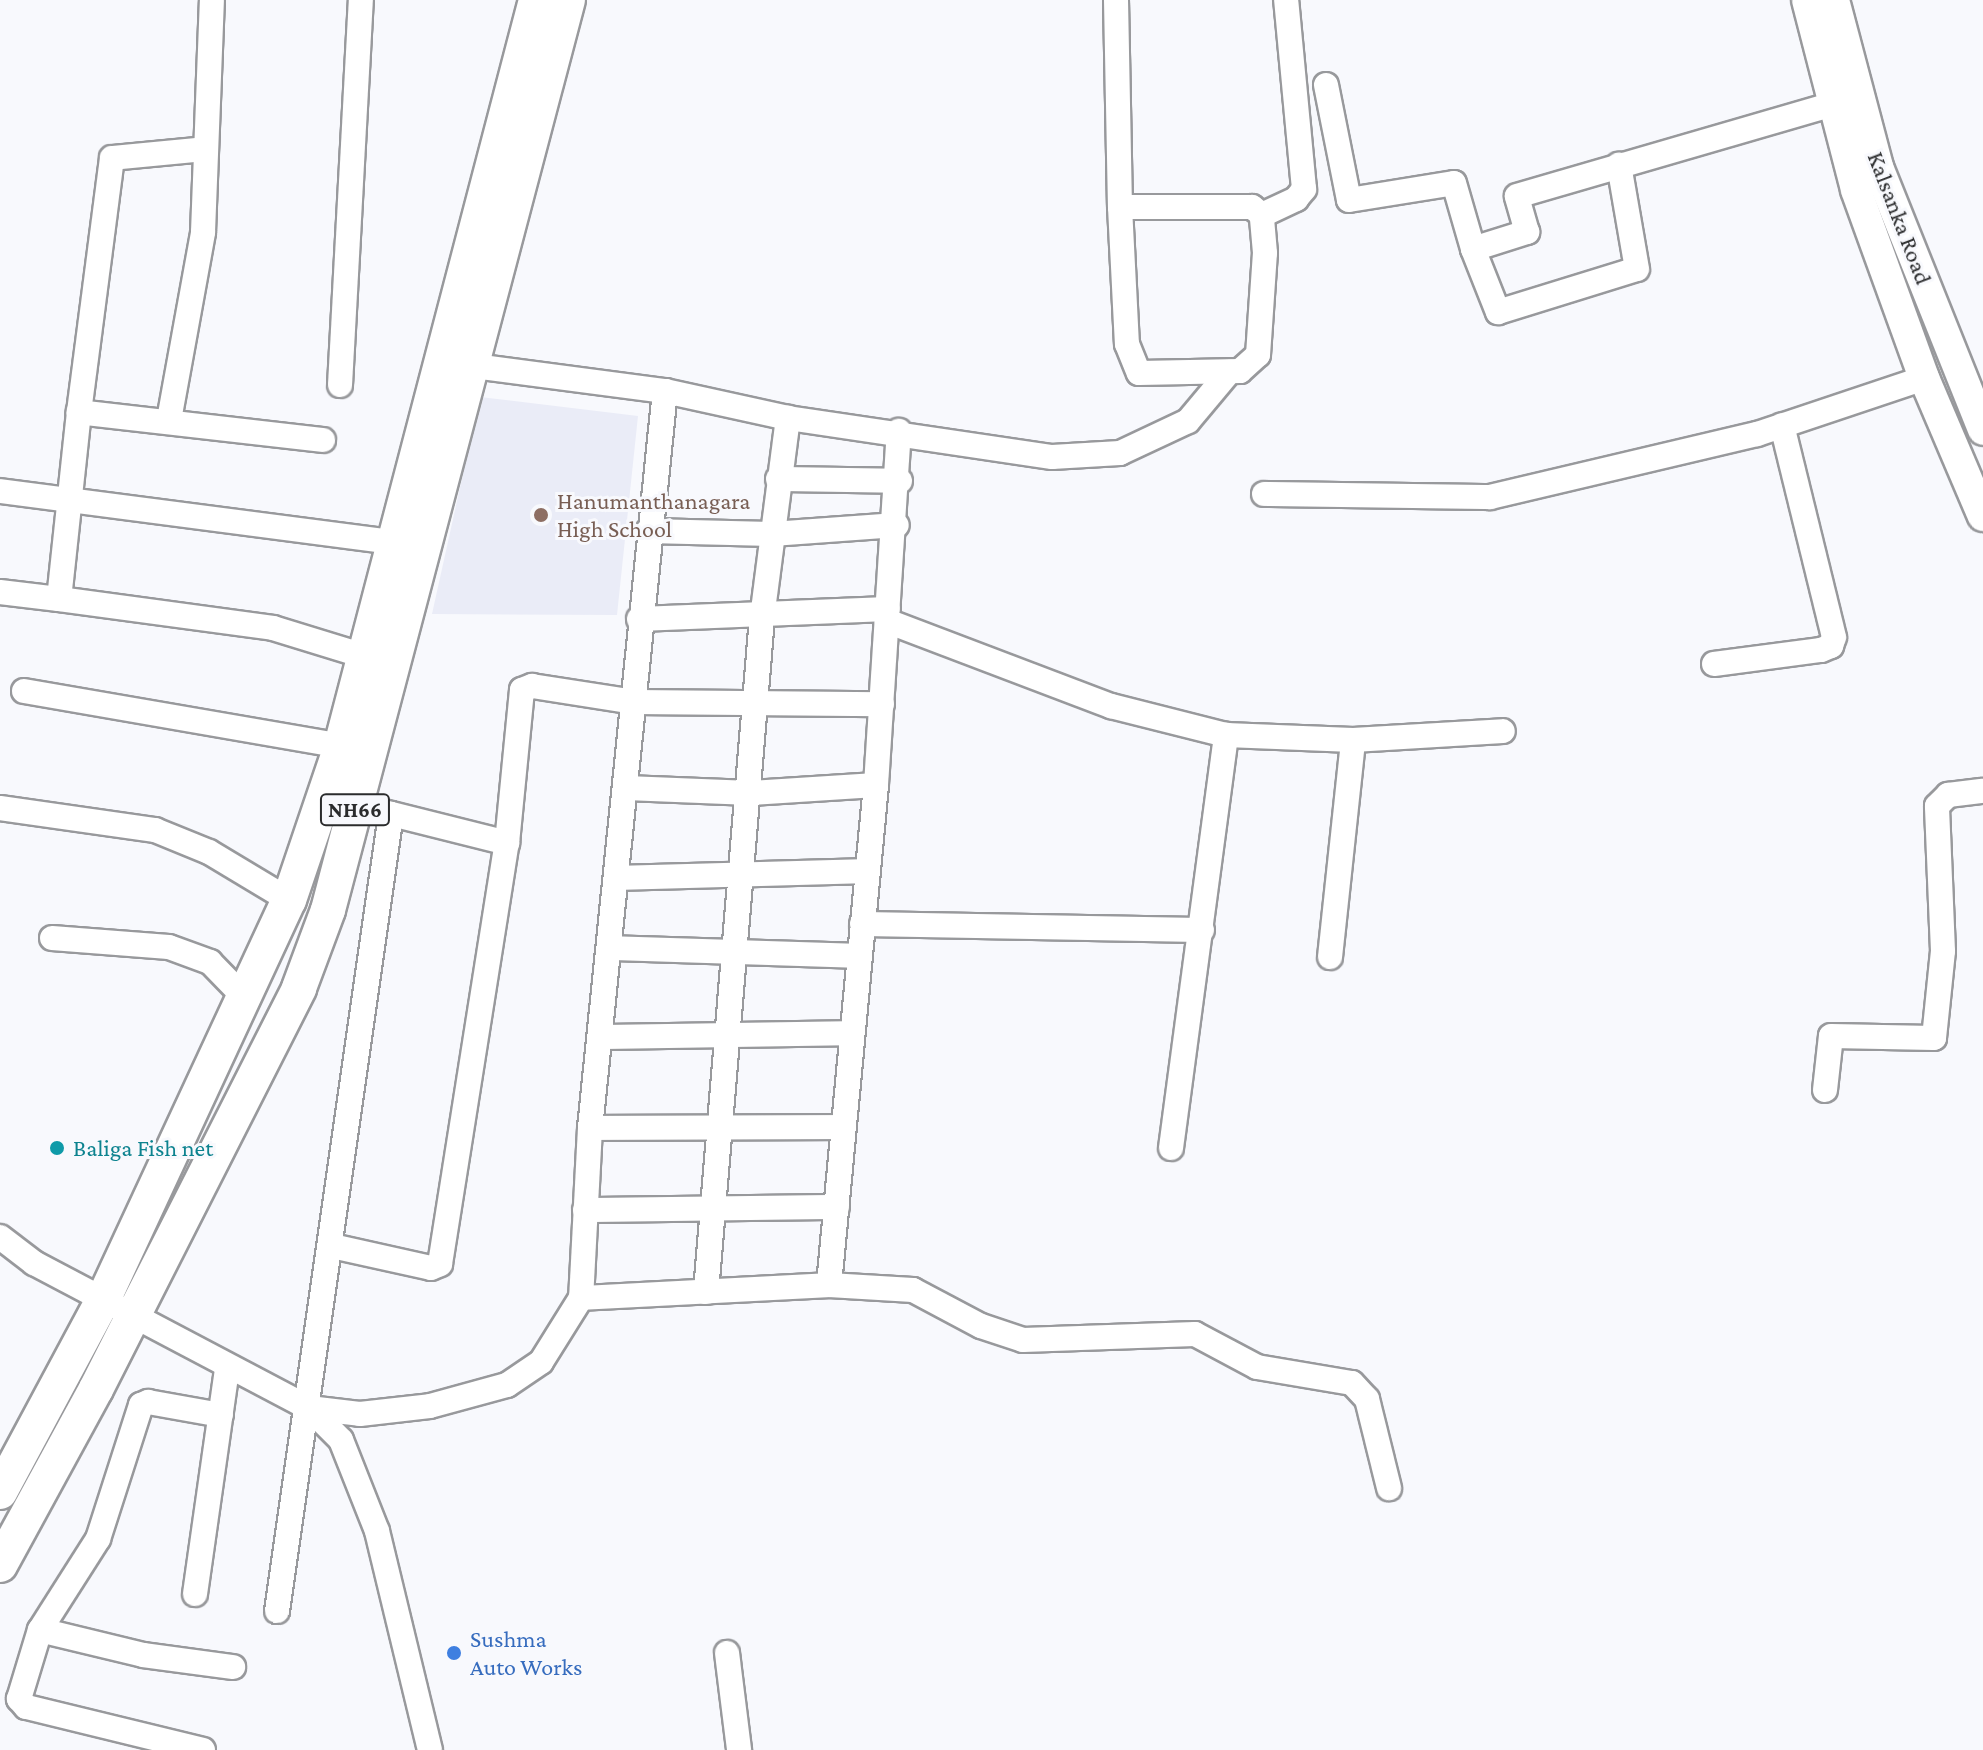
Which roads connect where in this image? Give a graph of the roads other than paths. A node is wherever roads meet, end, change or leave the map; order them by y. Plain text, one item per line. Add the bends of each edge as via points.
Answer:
1 (212, 0) edge
2 (361, 0) edge
3 (536, 0) edge
4 (568, 0) edge
5 (1116, 0) edge
6 (1286, 0) edge
7 (1807, 0) edge
8 (1834, 0) edge
9 (1326, 85) dead end
10 (1834, 104) junction
11 (206, 149) junction
12 (1619, 165) junction
13 (1120, 207) junction
14 (1262, 215) junction
15 (1473, 249) junction
16 (474, 366) junction
17 (1229, 372) junction
18 (1924, 378) junction
19 (340, 385) dead end
20 (665, 391) junction
21 (79, 412) junction
22 (788, 418) junction
23 (169, 420) junction
24 (1782, 425) junction
25 (1983, 430) edge
26 (899, 431) junction
27 (323, 440) dead end
28 (778, 479) junction
29 (900, 481) junction
30 (0, 491) edge
31 (1264, 494) dead end
32 (68, 500) junction
33 (1983, 516) edge
34 (897, 525) junction
35 (648, 531) junction
36 (772, 534) junction
37 (391, 542) junction
38 (0, 592) edge
39 (59, 599) junction
40 (888, 615) junction
41 (762, 618) junction
42 (639, 619) junction
43 (361, 655) junction
44 (1714, 664) dead end
45 (24, 691) dead end
46 (634, 702) junction
47 (757, 702) junction
48 (882, 704) junction
49 (1503, 731) dead end
50 (1226, 735) junction
51 (1353, 740) junction
52 (341, 746) junction
53 (876, 785) junction
54 (626, 788) junction
55 (1983, 791) edge
56 (751, 793) junction
57 (356, 805) junction
58 (0, 808) edge
59 (391, 814) junction
60 (507, 843) junction
61 (867, 871) junction
62 (743, 875) junction
63 (618, 878) junction
64 (289, 900) junction
65 (862, 924) junction
66 (1202, 930) junction
67 (52, 938) dead end
68 (610, 948) junction
69 (735, 952) junction
70 (858, 956) junction
71 (1330, 957) dead end
72 (244, 997) junction
73 (849, 1033) junction
74 (600, 1037) junction
75 (727, 1039) junction
76 (1825, 1090) dead end
77 (840, 1127) junction
78 (590, 1128) junction
79 (719, 1128) junction
80 (1171, 1148) dead end
81 (712, 1207) junction
82 (837, 1207) junction
83 (585, 1210) junction
84 (0, 1237) edge
85 (332, 1246) junction
86 (829, 1285) junction
87 (706, 1292) junction
88 (581, 1298) junction
89 (118, 1307) junction
90 (227, 1368) junction
91 (309, 1408) junction
92 (221, 1415) junction
93 (1389, 1488) dead end
94 (0, 1492) edge
95 (0, 1565) edge
96 (195, 1594) dead end
97 (277, 1611) dead end
98 (40, 1630) junction
99 (727, 1653) dead end
100 (233, 1667) dead end
101 (203, 1750) edge
102 (430, 1750) edge
103 (739, 1750) edge

1 - 11 street
2 - 19 street
3 - 37 highway, NH66
4 - 16 highway, NH66
5 - 13 street
6 - 14 street via 1304,189 1296,199
7 - 10 main road
8 - 25 main road, Kalsanka Road via 1878,167
9 - 15 street via 1349,200 1454,183
10 - 12 street
10 - 18 main road via 1856,190
11 - 21 street via 112,158
11 - 23 street via 203,232
12 - 15 street via 1517,196 1527,232
12 - 15 street via 1637,269 1498,312
13 - 14 street via 1252,207
13 - 17 street via 1127,344 1139,373
14 - 17 street via 1265,253 1258,355 1240,371
16 - 20 street
16 - 57 highway, NH66
17 - 26 street via 1193,418 1120,453 1042,457
18 - 24 street
18 - 33 main road
20 - 22 street
20 - 35 street
21 - 23 street
21 - 32 street
22 - 26 street
22 - 28 street
23 - 27 street
24 - 31 street via 1490,497
24 - 44 street via 1834,637 1831,646 1821,650
26 - 29 street
28 - 29 street
28 - 36 street
29 - 34 street
30 - 32 street
32 - 37 street
32 - 39 street
34 - 36 street
34 - 40 street
35 - 36 street
35 - 42 street
36 - 41 street
37 - 43 highway, NH66
38 - 39 street
39 - 43 street via 273,628
40 - 41 street
40 - 48 street
40 - 50 street via 1111,706
41 - 42 street
41 - 47 street
42 - 46 street
43 - 52 highway, NH66
45 - 52 street
46 - 47 street
46 - 54 street
46 - 60 street via 532,686 522,690
47 - 48 street
47 - 56 street
48 - 53 street
49 - 51 street
50 - 51 street
50 - 66 street
51 - 71 street
52 - 64 highway, NH66
53 - 56 street
53 - 61 street
54 - 56 street
54 - 63 street
55 - 76 street via 1948,795 1937,806 1943,951 1934,1038 1831,1036
56 - 62 street
57 - 59 street
57 - 89 highway, NH66 via 333,897 299,988
58 - 64 street via 155,830 209,852
59 - 60 street
59 - 85 street
60 - 85 street via 440,1264 431,1268
61 - 62 street
61 - 65 street
62 - 63 street
62 - 69 street
63 - 68 street
64 - 72 highway, NH66
65 - 66 street
65 - 70 street
66 - 80 street
67 - 72 street via 169,947 210,962
68 - 69 street
68 - 74 street
69 - 70 street
69 - 75 street
70 - 73 street
72 - 89 highway, NH66
73 - 75 street
73 - 77 street
74 - 75 street
74 - 78 street
75 - 79 street
77 - 79 street
77 - 82 street
78 - 79 street
78 - 83 street
79 - 81 street
81 - 82 street
81 - 83 street
81 - 87 street
82 - 86 street
83 - 88 street
84 - 89 street via 34,1263
85 - 91 street
86 - 87 street
86 - 93 street via 913,1290 981,1326 1032,1342 1195,1334 1257,1367 1352,1383 1367,1399
87 - 88 street
88 - 91 street via 541,1362 507,1385 430,1406 360,1414
89 - 90 street
89 - 94 highway, NH66
89 - 95 highway, NH66
90 - 91 street
90 - 92 street
91 - 97 street
91 - 102 street via 341,1440 377,1531
92 - 96 street
92 - 98 street via 141,1405 98,1539
98 - 100 street via 143,1655
98 - 101 street via 21,1704
99 - 103 street

